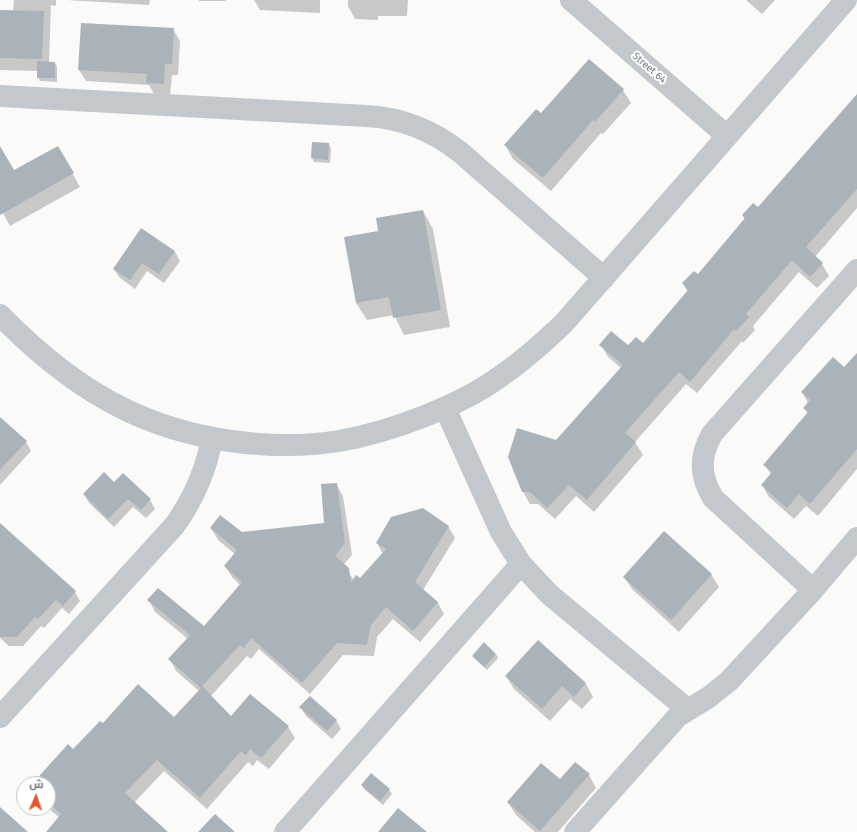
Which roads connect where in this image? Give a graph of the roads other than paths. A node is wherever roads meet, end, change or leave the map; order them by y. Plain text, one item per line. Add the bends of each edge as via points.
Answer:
1 (571, 0) edge
2 (846, 0) edge
3 (0, 96) edge
4 (727, 136) junction
5 (857, 270) edge
6 (604, 278) junction
7 (0, 315) edge
8 (445, 408) junction
9 (212, 438) junction
10 (857, 538) edge
11 (521, 564) junction
12 (813, 590) junction
13 (687, 709) junction
14 (0, 716) edge
15 (285, 832) edge
16 (575, 832) edge

1 - 4 street, Street 64
2 - 4 street
3 - 6 street via 367,116 410,123 436,135 460,152
4 - 6 street
5 - 12 street via 712,434 702,459 704,479 713,498
6 - 8 street via 538,348 498,379
7 - 9 street via 48,361 86,388 125,410 166,426
8 - 9 street via 374,434 338,441 257,444
8 - 11 street via 501,532
9 - 14 street via 208,462 200,484 175,525
10 - 12 street
11 - 13 street via 549,594
11 - 15 street
12 - 13 street via 729,681 709,697
13 - 16 street

